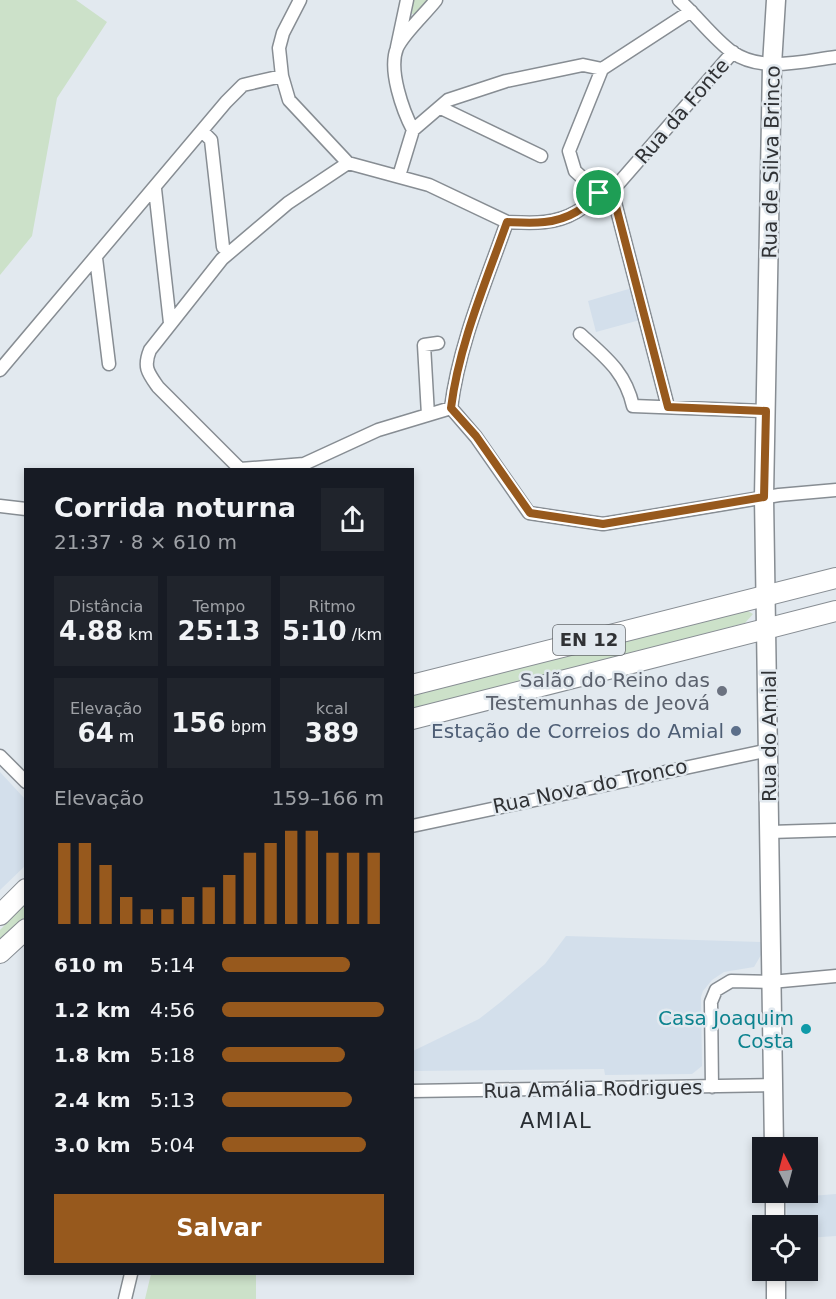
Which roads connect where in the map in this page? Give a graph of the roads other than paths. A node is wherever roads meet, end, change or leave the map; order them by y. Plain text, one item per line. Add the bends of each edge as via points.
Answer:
1 (300, 0) edge
2 (407, 0) edge
3 (436, 0) edge
4 (679, 0) edge
5 (776, 0) edge
6 (691, 11) junction
7 (397, 48) junction
8 (733, 52) junction
9 (836, 57) edge
10 (772, 65) junction
11 (602, 69) junction
12 (282, 76) junction
13 (441, 108) junction
14 (413, 130) junction
15 (202, 131) junction
16 (541, 156) dead end
17 (348, 163) junction
18 (399, 176) junction
19 (155, 189) junction
20 (612, 191) junction
21 (599, 193) junction
22 (507, 222) junction
23 (223, 247) dead end
24 (96, 258) junction
25 (170, 323) junction
26 (769, 325) joint
27 (580, 334) dead end
28 (438, 343) dead end
29 (109, 364) dead end
30 (0, 370) edge
31 (668, 407) junction
32 (451, 408) junction
33 (766, 411) junction
34 (428, 415) junction
35 (238, 468) edge
36 (261, 468) edge
37 (836, 490) edge
38 (764, 497) junction
39 (0, 506) edge
40 (24, 508) edge
41 (836, 578) edge
42 (765, 596) junction
43 (836, 611) edge
44 (766, 628) junction
45 (414, 684) edge
46 (414, 718) edge
47 (768, 750) junction
48 (0, 756) edge
49 (24, 780) edge
50 (414, 826) edge
51 (836, 830) edge
52 (770, 832) junction
53 (24, 891) edge
54 (0, 915) edge
55 (24, 931) edge
56 (0, 953) edge
57 (836, 976) edge
58 (771, 982) junction
59 (774, 1085) junction
60 (712, 1087) junction
61 (414, 1091) edge
62 (774, 1137) edge
63 (130, 1275) edge
64 (776, 1281) edge
65 (125, 1299) edge
66 (776, 1299) edge

1 - 12 street via 281,40
2 - 7 street
3 - 7 street
4 - 6 street
5 - 10 main road, Rua de Silva Brinco
6 - 8 street
6 - 11 street
7 - 14 street via 395,78
8 - 10 street
8 - 20 street, Rua da Fonte
9 - 10 street
10 - 26 main road, Rua de Silva Brinco
11 - 13 street via 583,65 551,70 448,100
11 - 21 street via 569,151 575,171
12 - 15 street via 243,85
12 - 17 street via 289,100
13 - 14 street
13 - 16 street
14 - 18 street
15 - 19 street
15 - 23 street via 211,140
17 - 18 street
17 - 25 street via 288,203 222,259
18 - 22 street via 429,185
19 - 24 street
19 - 25 street
20 - 21 street
20 - 31 street
21 - 22 street via 577,212 559,220
22 - 32 street via 454,379
24 - 29 street
24 - 30 street
25 - 35 street via 150,350 145,362 147,372
26 - 33 main road, Rua do Amial
27 - 31 street via 628,384 633,406
28 - 34 street via 424,345
31 - 33 street
32 - 34 street
32 - 38 street via 530,513 603,524
33 - 38 main road, Rua do Amial
34 - 36 street via 378,429 304,464
37 - 38 street
38 - 42 main road, Rua do Amial
39 - 40 street
41 - 42 main road, EN 12
42 - 44 main road, Rua do Amial
42 - 45 main road, EN 12
43 - 44 main road, EN 12
44 - 46 main road, EN 12
44 - 47 main road, Rua do Amial
47 - 50 street, Rua Nova do Tronco
47 - 52 main road, Rua do Amial
48 - 49 street
51 - 52 street
52 - 58 main road, Rua do Amial
53 - 54 main road
55 - 56 main road
57 - 58 street
58 - 59 main road, Rua do Amial
58 - 60 street via 730,981 716,990 711,1002
59 - 60 street, Rua Amália Rodrigues
59 - 62 main road, Rua do Amial
60 - 61 street, Rua Amália Rodrigues
63 - 65 street
64 - 66 main road

